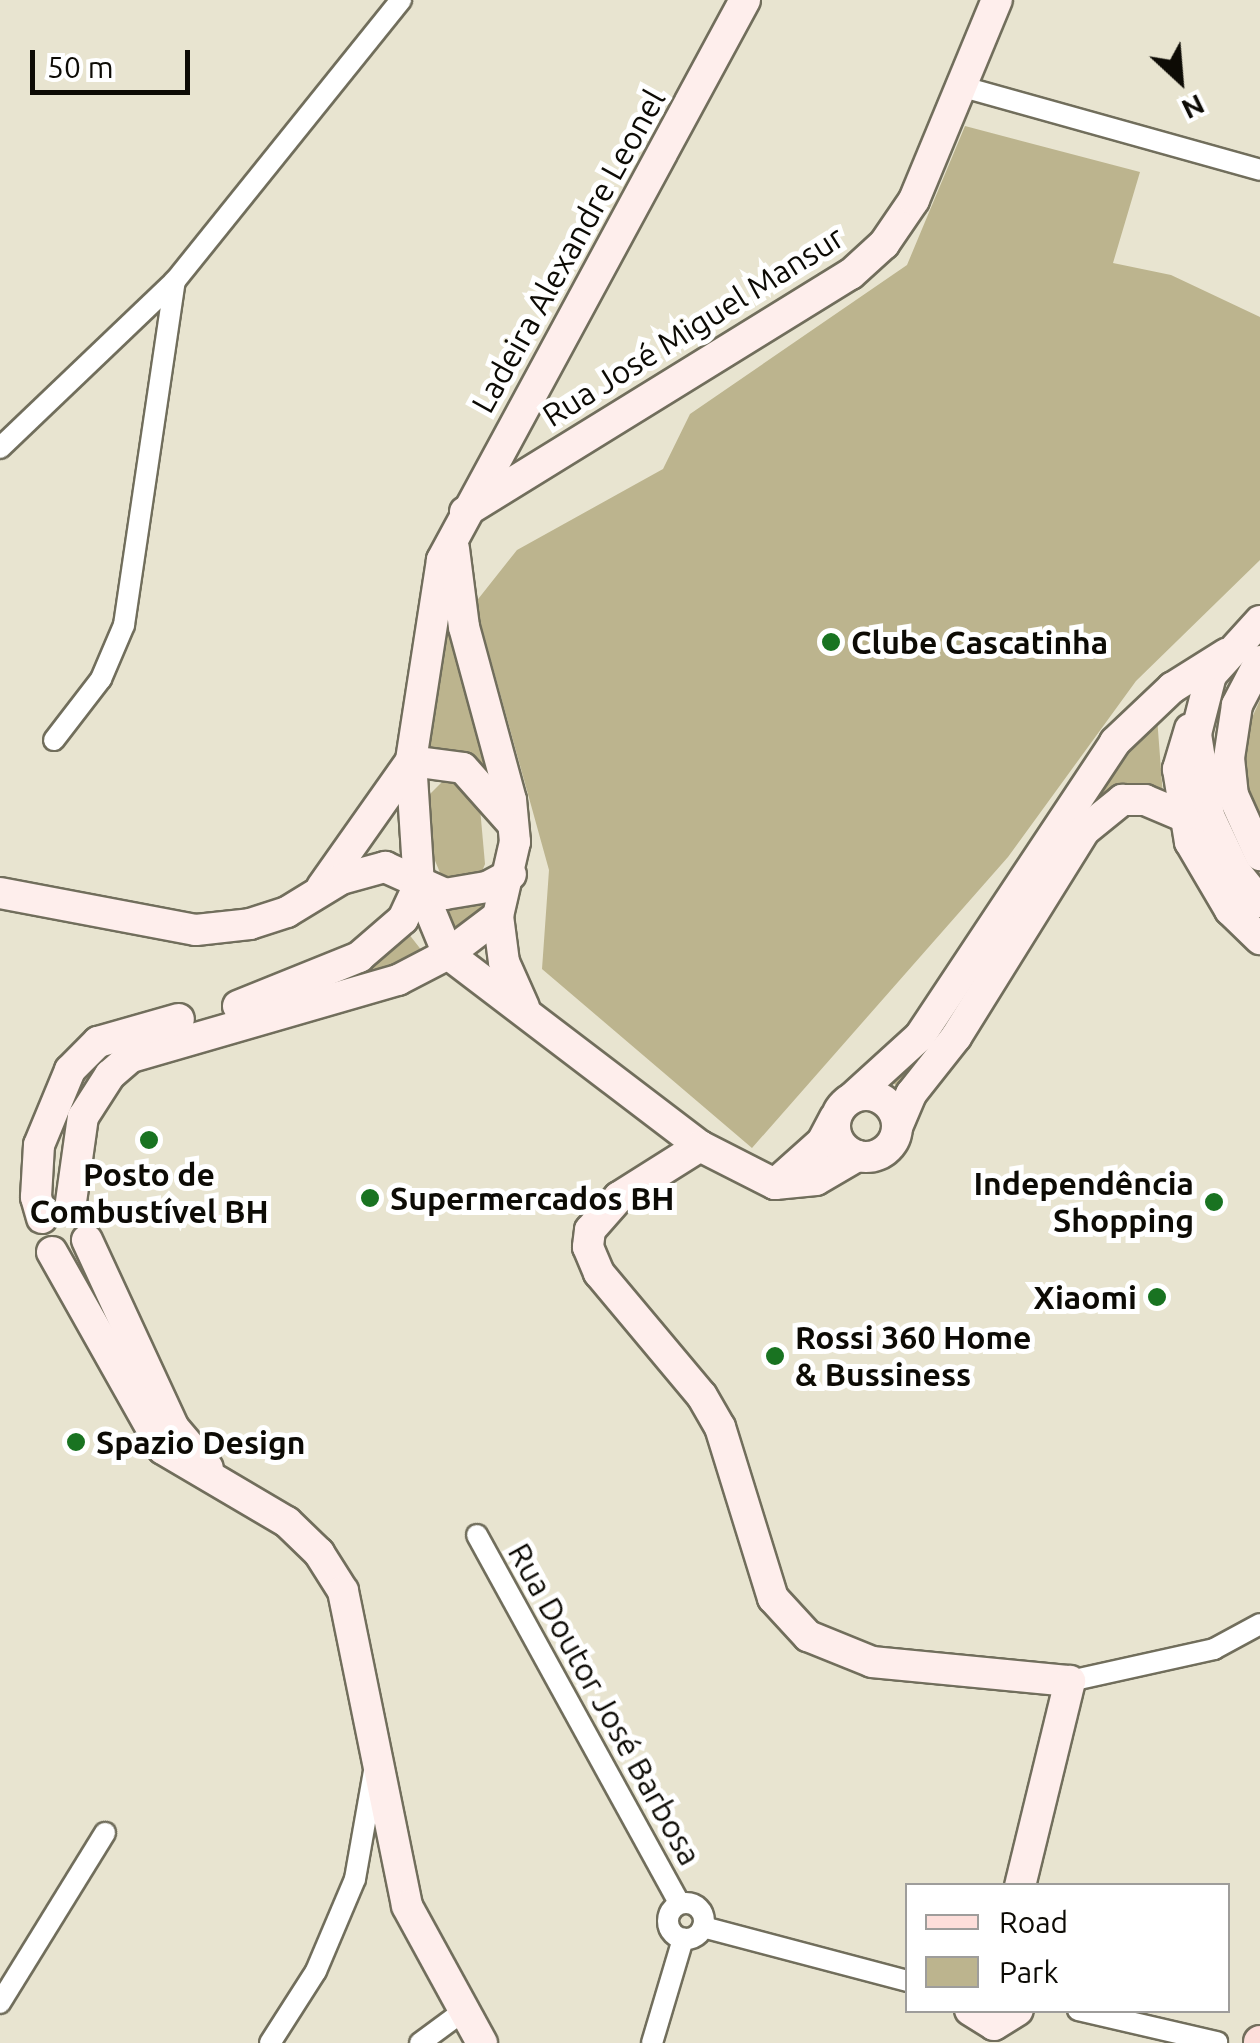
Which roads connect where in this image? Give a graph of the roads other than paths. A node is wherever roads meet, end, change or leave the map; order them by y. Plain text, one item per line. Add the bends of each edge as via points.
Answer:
1 (401, 0) edge
2 (745, 0) edge
3 (997, 0) edge
4 (960, 86) junction
5 (1260, 170) edge
6 (175, 281) junction
7 (0, 448) edge
8 (457, 525) junction
9 (1260, 621) edge
10 (1226, 654) junction
11 (1260, 661) edge
12 (1197, 713) junction
13 (54, 740) dead end
14 (411, 760) junction
15 (1183, 816) junction
16 (514, 826) junction
17 (1260, 855) edge
18 (511, 874) junction
19 (418, 884) junction
20 (322, 887) junction
21 (0, 893) edge
22 (1260, 902) edge
23 (498, 916) junction
24 (1260, 939) edge
25 (448, 954) junction
26 (398, 980) junction
27 (490, 986) junction
28 (525, 1009) junction
29 (844, 1108) junction
30 (898, 1125) junction
31 (700, 1146) junction
32 (857, 1156) junction
33 (775, 1184) junction
34 (56, 1214) junction
35 (87, 1240) junction
36 (52, 1252) junction
37 (232, 1490) junction
38 (477, 1534) dead end
39 (1260, 1624) edge
40 (1070, 1681) junction
41 (376, 1764) junction
42 (104, 1833) dead end
43 (1021, 1883) edge
44 (679, 1904) junction
45 (703, 1927) junction
46 (683, 1939) junction
47 (905, 1980) edge
48 (0, 2003) edge
49 (462, 2012) junction
50 (1015, 2013) edge
51 (1091, 2013) edge
52 (980, 2026) edge
53 (1217, 2042) edge
54 (270, 2043) edge
55 (420, 2043) edge
56 (482, 2043) edge
57 (652, 2043) edge

1 - 6 street
2 - 8 main road, Ladeira Alexandre Leonel
3 - 4 main road, Rua José Miguel Mansur
4 - 5 street
4 - 8 main road, Rua José Miguel Mansur via 914,200 884,244 851,274
6 - 7 street
6 - 13 street via 124,625 101,680
8 - 14 main road, Ladeira Alexandre Leonel via 442,560
8 - 16 main road via 464,627
9 - 10 main road
10 - 12 main road
10 - 29 main road via 1172,688 1114,742 920,1036
11 - 17 main road via 1237,705 1228,758 1233,795
12 - 15 main road via 1180,753
12 - 22 main road via 1209,816 1235,872
14 - 16 main road via 450,763 476,776
14 - 19 main road, Ladeira Alexandre Leonel
14 - 20 main road
15 - 24 main road via 1220,896
15 - 30 main road via 1145,800 1122,800 1094,821 956,1037 911,1094
16 - 18 main road
18 - 19 main road via 462,894
18 - 23 main road
19 - 20 main road via 385,868
19 - 25 main road, Ladeira Alexandre Leonel
19 - 34 main road via 403,919 358,956 249,1003 132,1030 86,1051 70,1070 39,1145 36,1197
20 - 21 main road via 286,912 196,930
23 - 25 main road
23 - 28 main road via 504,962
25 - 26 main road
25 - 27 main road
26 - 27 main road
26 - 34 main road via 130,1057 83,1117
27 - 28 main road
28 - 31 main road
29 - 30 main road via 882,1099
29 - 32 main road via 841,1146
29 - 33 main road via 822,1142
30 - 32 main road via 884,1150
31 - 33 main road
31 - 40 main road via 618,1198 590,1230 588,1247 599,1273 702,1396 720,1428 773,1598 808,1636 872,1662
32 - 33 main road via 816,1180
34 - 35 main road via 86,1223
34 - 36 main road via 39,1231
35 - 36 main road via 72,1252
35 - 37 main road via 174,1428
36 - 37 main road via 163,1449
37 - 41 main road via 304,1538 343,1591
38 - 44 street, Rua Doutor José Barbosa
39 - 40 street via 1214,1649
40 - 43 main road
41 - 49 main road via 407,1906
41 - 54 street via 355,1879 316,1971
42 - 48 street
44 - 45 street via 696,1906
44 - 46 street via 667,1923
45 - 46 street
45 - 47 street
46 - 57 street
49 - 55 street
49 - 56 main road
50 - 52 main road
51 - 53 street

